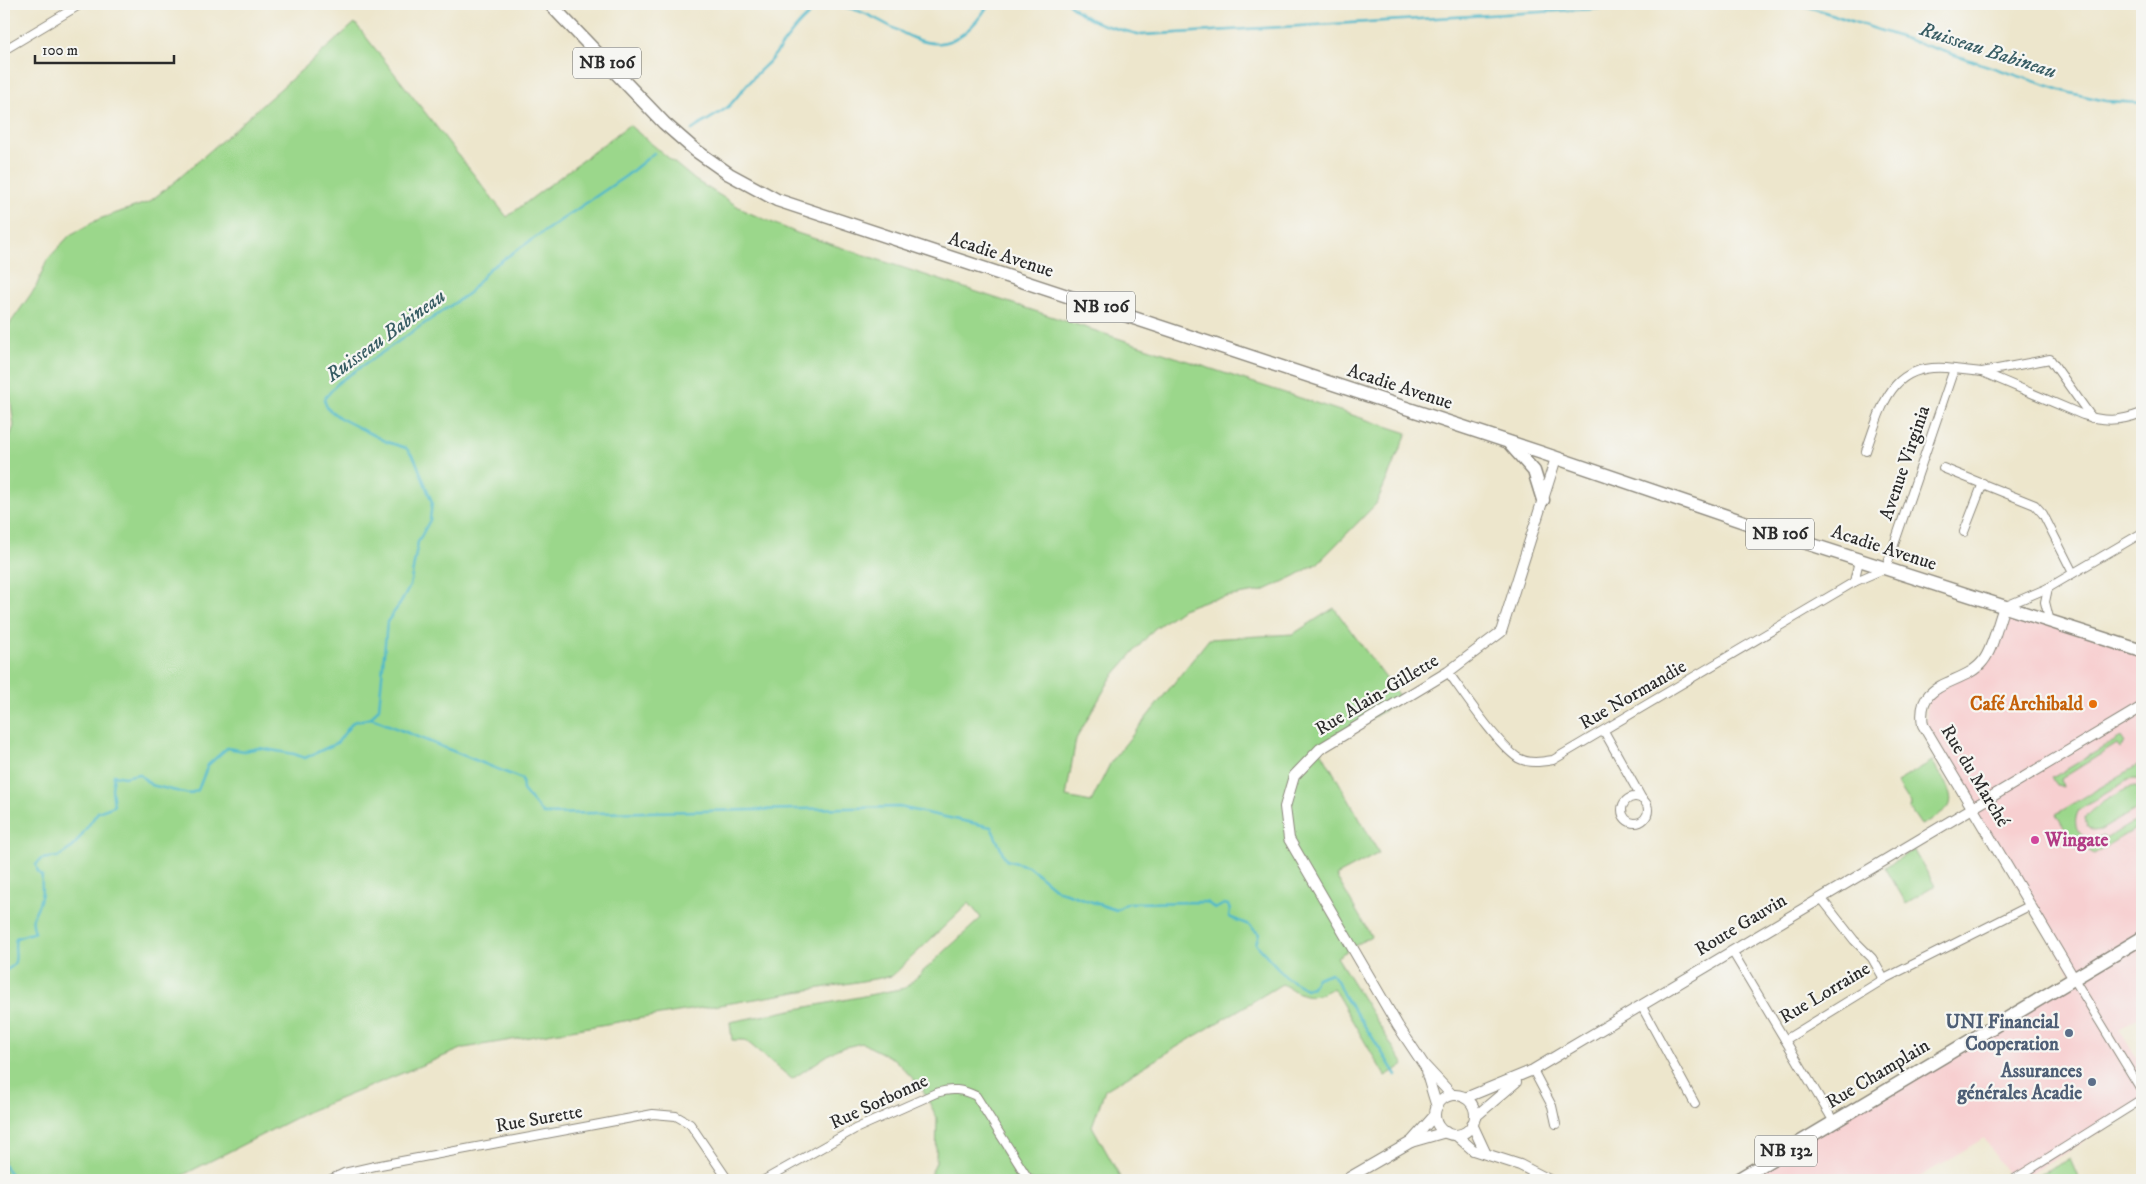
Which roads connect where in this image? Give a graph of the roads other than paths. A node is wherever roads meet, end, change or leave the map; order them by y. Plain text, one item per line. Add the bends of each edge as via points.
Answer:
1 (80, 4) edge
2 (550, 4) edge
3 (4, 50) edge
4 (1954, 369) junction
5 (1982, 372) junction
6 (2142, 413) edge
7 (2092, 418) junction
8 (1508, 442) junction
9 (1866, 451) dead end
10 (1556, 458) junction
11 (1943, 468) dead end
12 (1984, 483) junction
13 (1543, 500) junction
14 (1964, 532) dead end
15 (2142, 532) edge
16 (1855, 557) junction
17 (1886, 568) junction
18 (2074, 573) junction
19 (1854, 582) junction
20 (2048, 588) junction
21 (2004, 607) junction
22 (2050, 622) junction
23 (2142, 651) edge
24 (1448, 672) junction
25 (2142, 707) edge
26 (1604, 731) junction
27 (1642, 799) dead end
28 (1973, 808) junction
29 (1821, 898) junction
30 (2031, 905) junction
31 (2142, 938) edge
32 (1732, 951) junction
33 (1884, 978) junction
34 (2074, 979) junction
35 (1641, 1005) junction
36 (1785, 1040) junction
37 (1424, 1065) junction
38 (1530, 1071) junction
39 (2142, 1091) edge
40 (1452, 1095) junction
41 (1466, 1098) junction
42 (2142, 1099) edge
43 (1695, 1104) dead end
44 (1436, 1111) junction
45 (1474, 1121) junction
46 (1834, 1122) junction
47 (1556, 1124) dead end
48 (1446, 1132) junction
49 (1456, 1134) junction
50 (1411, 1142) junction
51 (1485, 1152) junction
52 (329, 1180) edge
53 (728, 1180) edge
54 (764, 1180) edge
55 (1029, 1180) edge
56 (1345, 1180) edge
57 (1549, 1180) edge
58 (1737, 1180) edge
59 (2013, 1180) edge

1 - 3 street
2 - 8 main road, Acadie Avenue / NB 106 via 664,123 695,150 729,174 777,200
4 - 5 street, Avenue Virginia
4 - 9 street, Avenue Virginia via 1926,367 1896,386 1882,403
4 - 17 street, Avenue Virginia
5 - 7 street, Avenue Virginia
5 - 7 street, Avenue Virginia via 2050,359
6 - 7 street, Avenue Virginia via 2119,420
8 - 10 main road, Acadie Avenue / NB 106
8 - 13 main road via 1534,471
10 - 13 street, Rue Alain-Gillette
10 - 16 main road, Acadie Avenue / NB 106
11 - 12 street, Avenue Virginia
12 - 14 street
12 - 18 street, Avenue Virginia via 2036,505
13 - 24 street, Rue Alain-Gillette via 1501,632
15 - 18 street
16 - 17 main road, Acadie Avenue / NB 106
16 - 19 street via 1858,565
17 - 19 street, Rue Normandie
17 - 21 main road, Acadie Avenue / NB 106
18 - 20 street
19 - 26 street, Rue Normandie
20 - 21 street
20 - 22 street via 2045,602
21 - 22 main road, Acadie Avenue / NB 106
21 - 28 street, Rue du Marché via 1984,660 1975,669 1938,688 1927,697 1921,711 1923,724
22 - 23 main road, Acadie Avenue / NB 106
24 - 26 street, Rue Normandie via 1500,740 1519,758 1534,762 1553,760
24 - 37 street, Rue Alain-Gillette via 1320,749 1294,776 1285,807 1288,839
25 - 28 street, Route Gauvin
26 - 27 street
28 - 29 street, Route Gauvin
28 - 30 street, Rue du Marché
29 - 32 street, Route Gauvin
29 - 33 street, Rue Lorraine via 1872,958
30 - 33 street
30 - 34 street, Rue du Marché
31 - 34 main road, Rue Champlain / NB 132
32 - 35 street, Route Gauvin
32 - 36 street, Rue Lorraine
33 - 36 street, Rue Lorraine
34 - 39 street
34 - 46 main road, Rue Champlain / NB 132
35 - 38 street, Route Gauvin
35 - 43 street
36 - 46 street
37 - 40 street, Rue Alain-Gillette
37 - 44 street, Rue Alain-Gillette
38 - 41 street, Route Gauvin
38 - 45 street, Route Gauvin
38 - 47 street via 1552,1106
40 - 41 street
40 - 44 street via 1440,1101
41 - 45 street via 1473,1106
42 - 59 street
44 - 48 street via 1438,1125
44 - 50 street
45 - 49 street via 1463,1133
45 - 51 street
46 - 58 main road, Rue Champlain / NB 132
48 - 49 street
48 - 50 street
49 - 51 street via 1473,1150
50 - 56 street
51 - 57 street
52 - 53 street, Rue Surette via 375,1166 653,1114 676,1116 690,1124
54 - 55 street, Rue Sorbonne via 855,1129 950,1088 976,1096

